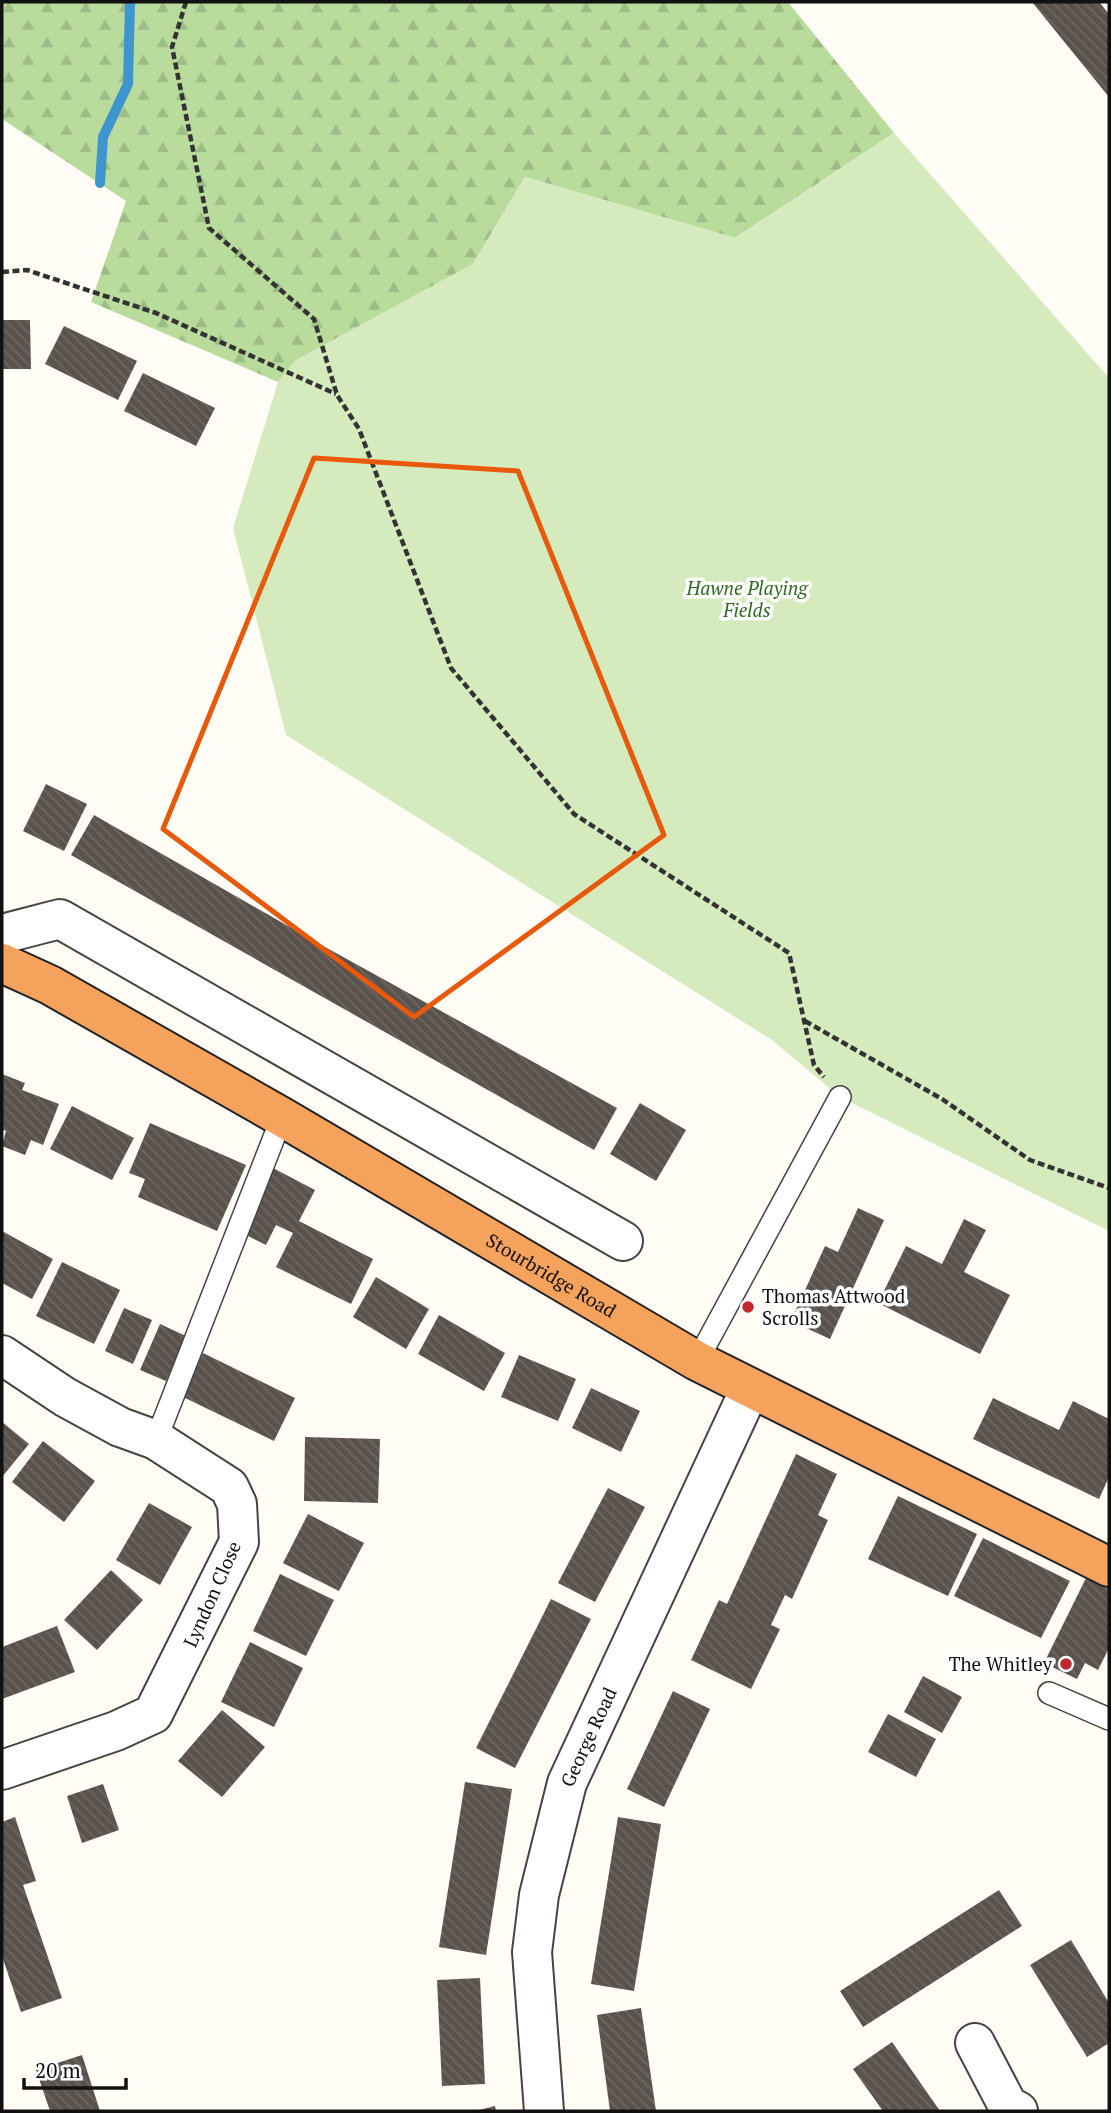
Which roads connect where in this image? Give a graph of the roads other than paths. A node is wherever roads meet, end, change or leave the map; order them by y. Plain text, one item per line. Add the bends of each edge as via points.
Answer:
1 (2, 934) edge
2 (2, 963) edge
3 (840, 1097) road end
4 (282, 1117) junction
5 (623, 1241) dead end
6 (2, 1355) edge
7 (696, 1360) junction
8 (750, 1389) junction
9 (156, 1440) junction
10 (1109, 1567) edge
11 (1049, 1693) dead end
12 (1109, 1719) edge
13 (2, 1770) edge
14 (975, 2043) dead end
15 (544, 2111) edge
16 (1018, 2111) edge

1 - 5 street via 60,919
2 - 4 highway, Stourbridge Road via 50,985
3 - 7 lane
4 - 7 highway, Stourbridge Road
4 - 9 lane
6 - 9 street, Lyndon Close via 65,1397 120,1427
7 - 8 highway, Stourbridge Road
8 - 10 highway, Stourbridge Road
8 - 15 street, George Road via 567,1783 539,1895 532,1952
9 - 13 street, Lyndon Close via 229,1487 237,1504 239,1542 153,1714
11 - 12 lane
14 - 16 street via 1008,2106

